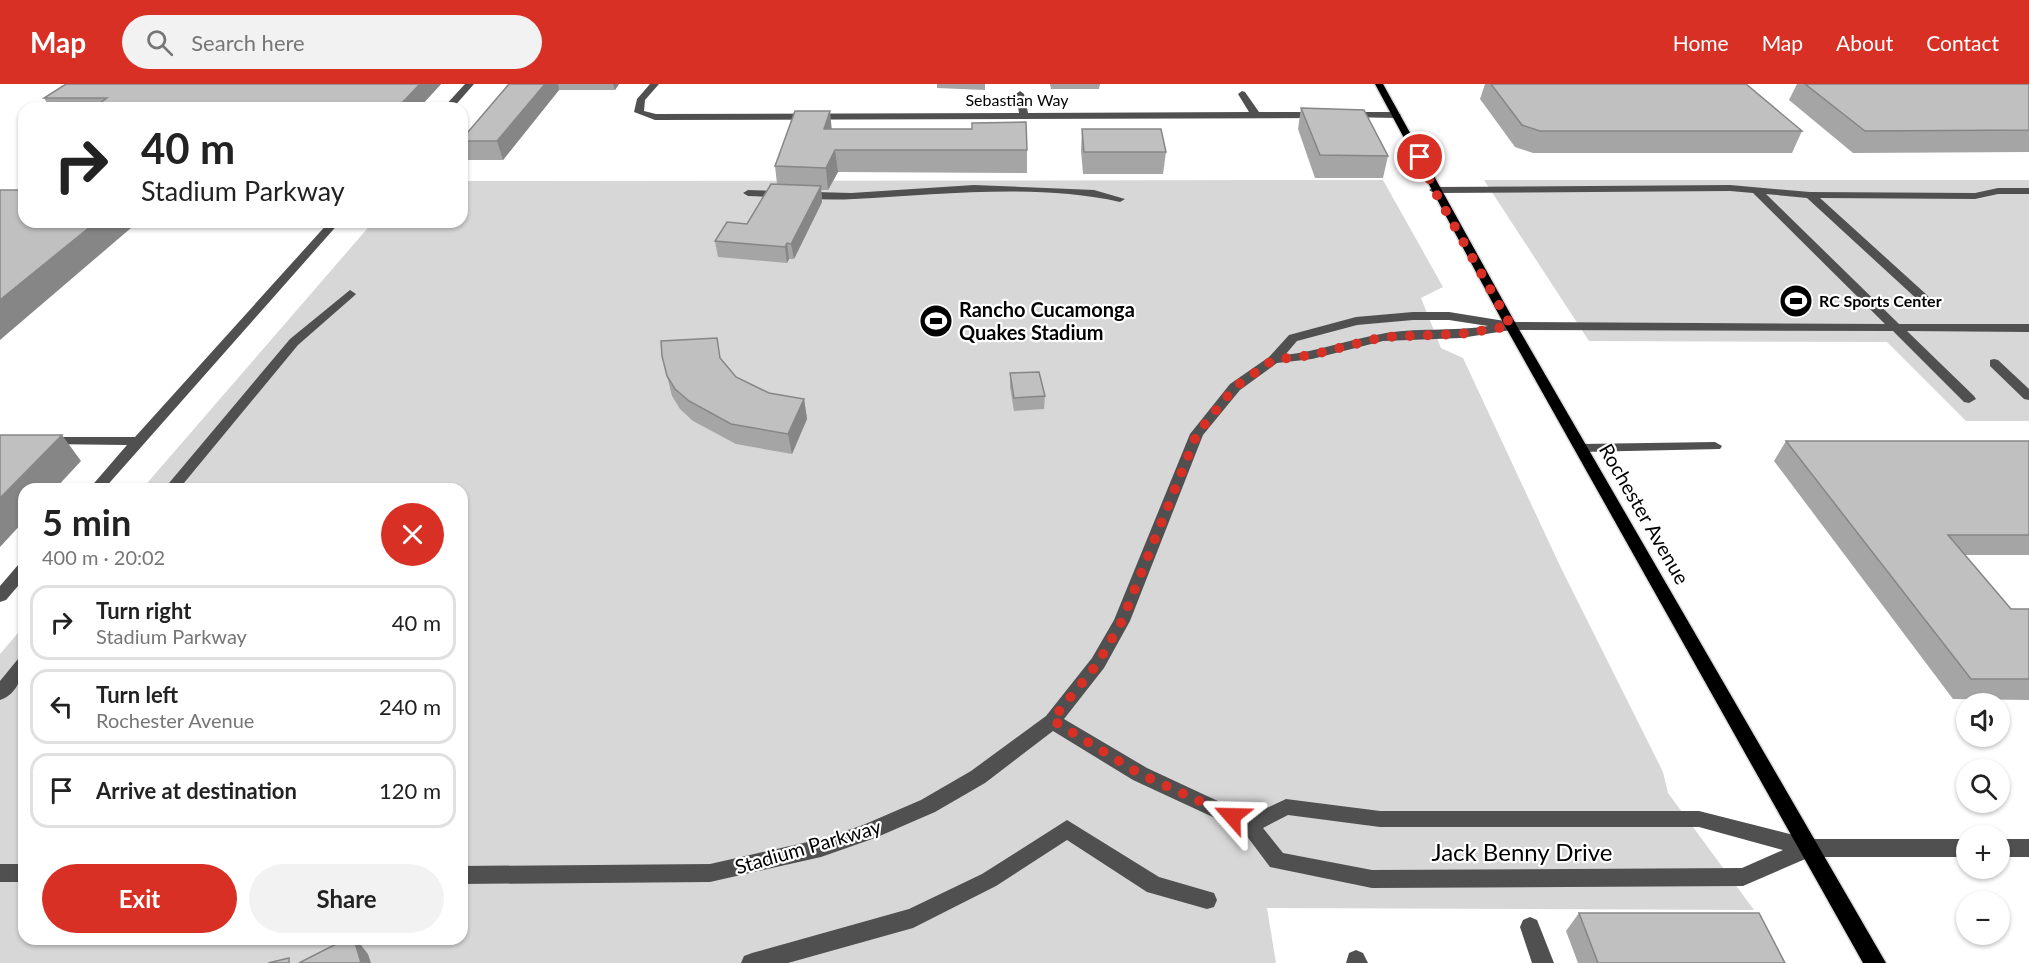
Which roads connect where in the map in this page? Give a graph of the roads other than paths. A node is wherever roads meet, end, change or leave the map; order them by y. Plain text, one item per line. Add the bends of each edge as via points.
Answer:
1 (470, 84) edge
2 (655, 84) edge
3 (1378, 84) edge
4 (1020, 94) dead end
5 (1242, 94) dead end
6 (454, 102) edge
7 (1255, 114) junction
8 (1024, 115) junction
9 (1326, 115) edge
10 (1338, 115) edge
11 (1396, 115) junction
12 (1434, 190) junction
13 (1756, 190) junction
14 (2029, 191) edge
15 (748, 193) dead end
16 (1810, 195) junction
17 (1120, 200) dead end
18 (330, 228) edge
19 (350, 294) dead end
20 (1923, 298) dead end
21 (1511, 326) junction
22 (1896, 326) junction
23 (2029, 328) edge
24 (1273, 360) junction
25 (1994, 363) dead end
26 (2029, 396) edge
27 (1969, 399) dead end
28 (35, 441) edge
29 (139, 441) junction
30 (1714, 446) dead end
31 (1581, 448) junction
32 (101, 483) edge
33 (176, 483) edge
34 (18, 576) edge
35 (0, 596) edge
36 (18, 671) edge
37 (0, 693) edge
38 (1052, 720) junction
39 (1250, 825) junction
40 (1809, 848) junction
41 (1956, 848) edge
42 (2010, 848) edge
43 (2029, 848) edge
44 (0, 873) edge
45 (18, 873) edge
46 (468, 875) edge
47 (1207, 900) dead end
48 (1530, 927) dead end
49 (752, 963) edge
50 (1543, 963) edge
51 (1875, 963) edge

1 - 6 street
2 - 8 street, Sebastian Way via 641,99 639,112 655,117
3 - 11 main road, Rochester Avenue
4 - 8 street
5 - 7 street
7 - 8 street, Sebastian Way
7 - 9 street, Sebastian Way
10 - 11 street
11 - 12 main road, Rochester Avenue
12 - 13 street
12 - 21 main road, Rochester Avenue
13 - 16 street
13 - 22 street
14 - 16 street via 1975,196
15 - 17 street via 851,196 974,188 1086,192
16 - 20 street
18 - 29 street
19 - 33 street via 294,342
21 - 22 street
21 - 24 street, Stadium Parkway via 1461,334 1383,337 1312,355
21 - 24 street, Stadium Parkway via 1449,316 1383,318 1330,326 1293,338
21 - 31 main road, Rochester Avenue
22 - 23 street
22 - 27 street
24 - 38 street, Stadium Parkway via 1235,387 1197,434 1122,621 1098,663
25 - 26 street
28 - 29 street
29 - 32 street
30 - 31 street
31 - 40 main road, Rochester Avenue
34 - 35 street
36 - 37 street
38 - 39 street, Jack Benny Drive via 1140,774
38 - 46 street, Stadium Parkway via 1000,762 954,792 899,820 821,848 710,873
39 - 40 street, Jack Benny Drive via 1286,807 1380,819 1698,819
39 - 40 street, Jack Benny Drive via 1277,861 1372,879 1743,876
40 - 41 street, Jack Benny Drive
40 - 51 main road, Rochester Avenue
42 - 43 street
44 - 45 street
47 - 49 street via 1154,885 1067,830 989,880 913,918
48 - 50 street

